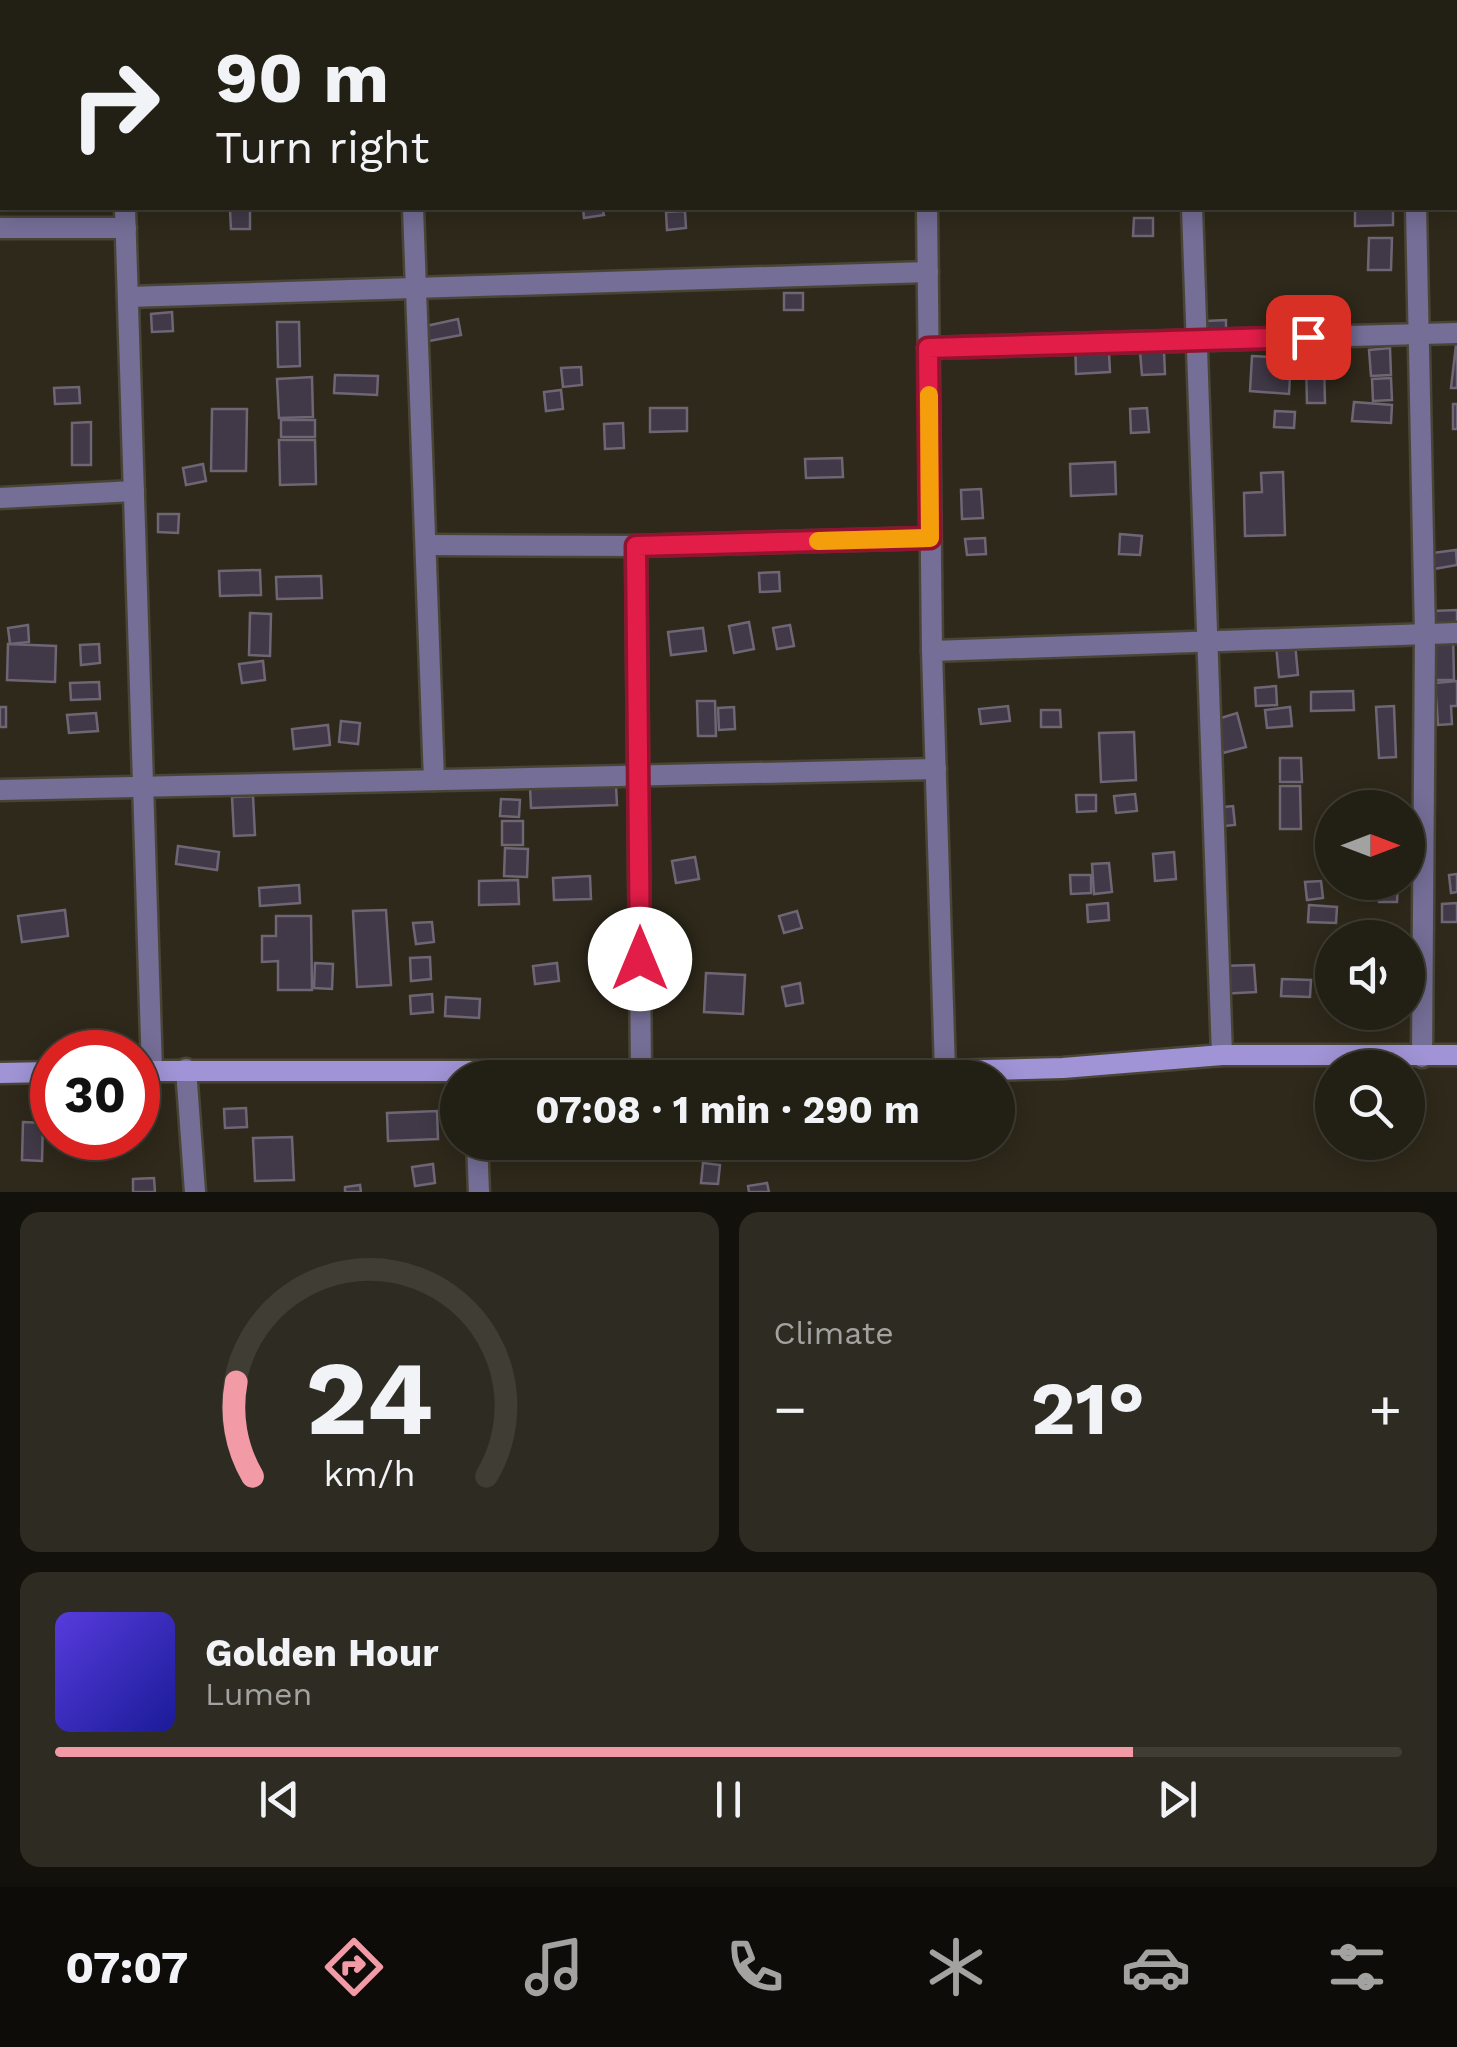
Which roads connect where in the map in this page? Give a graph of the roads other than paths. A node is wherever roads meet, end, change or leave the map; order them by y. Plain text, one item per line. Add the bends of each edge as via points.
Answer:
1 (413, 210) edge
2 (927, 210) edge
3 (1192, 210) edge
4 (1416, 210) edge
5 (126, 218) edge
6 (0, 228) edge
7 (928, 272) junction
8 (415, 288) junction
9 (128, 297) junction
10 (1457, 333) edge
11 (1418, 334) junction
12 (1197, 341) junction
13 (928, 348) junction
14 (134, 491) junction
15 (0, 498) edge
16 (930, 538) junction
17 (426, 545) junction
18 (636, 546) junction
19 (1457, 633) edge
20 (1425, 634) junction
21 (1208, 642) junction
22 (932, 651) junction
23 (936, 769) junction
24 (639, 775) junction
25 (434, 780) junction
26 (143, 787) junction
27 (0, 790) edge
28 (145, 1030) edge
29 (1422, 1050) edge
30 (1457, 1054) edge
31 (1222, 1055) junction
32 (1315, 1055) edge
33 (1425, 1056) edge
34 (641, 1060) edge
35 (945, 1060) edge
36 (186, 1069) junction
37 (1015, 1069) edge
38 (160, 1070) edge
39 (30, 1072) edge
40 (0, 1073) edge
41 (440, 1073) edge
42 (477, 1160) edge
43 (194, 1192) edge
44 (478, 1192) edge

1 - 8 street
2 - 7 street
3 - 12 street
4 - 11 street
5 - 6 street
5 - 9 street
7 - 8 street
7 - 13 street
8 - 9 street
8 - 17 street
9 - 14 street
10 - 11 street
11 - 12 street
11 - 20 street
12 - 13 street
12 - 21 street
13 - 16 street
14 - 15 street
14 - 26 street
16 - 18 street
16 - 22 street
17 - 18 street
17 - 25 street
18 - 24 street
19 - 20 street
20 - 21 street
20 - 29 street
21 - 22 street
21 - 31 street
22 - 23 street
23 - 24 street
23 - 35 street
24 - 25 street
24 - 34 street
25 - 26 street
26 - 27 street
26 - 28 street
30 - 33 main road
31 - 32 main road
31 - 37 main road
36 - 38 main road
36 - 41 main road
36 - 43 street
39 - 40 main road
42 - 44 street

